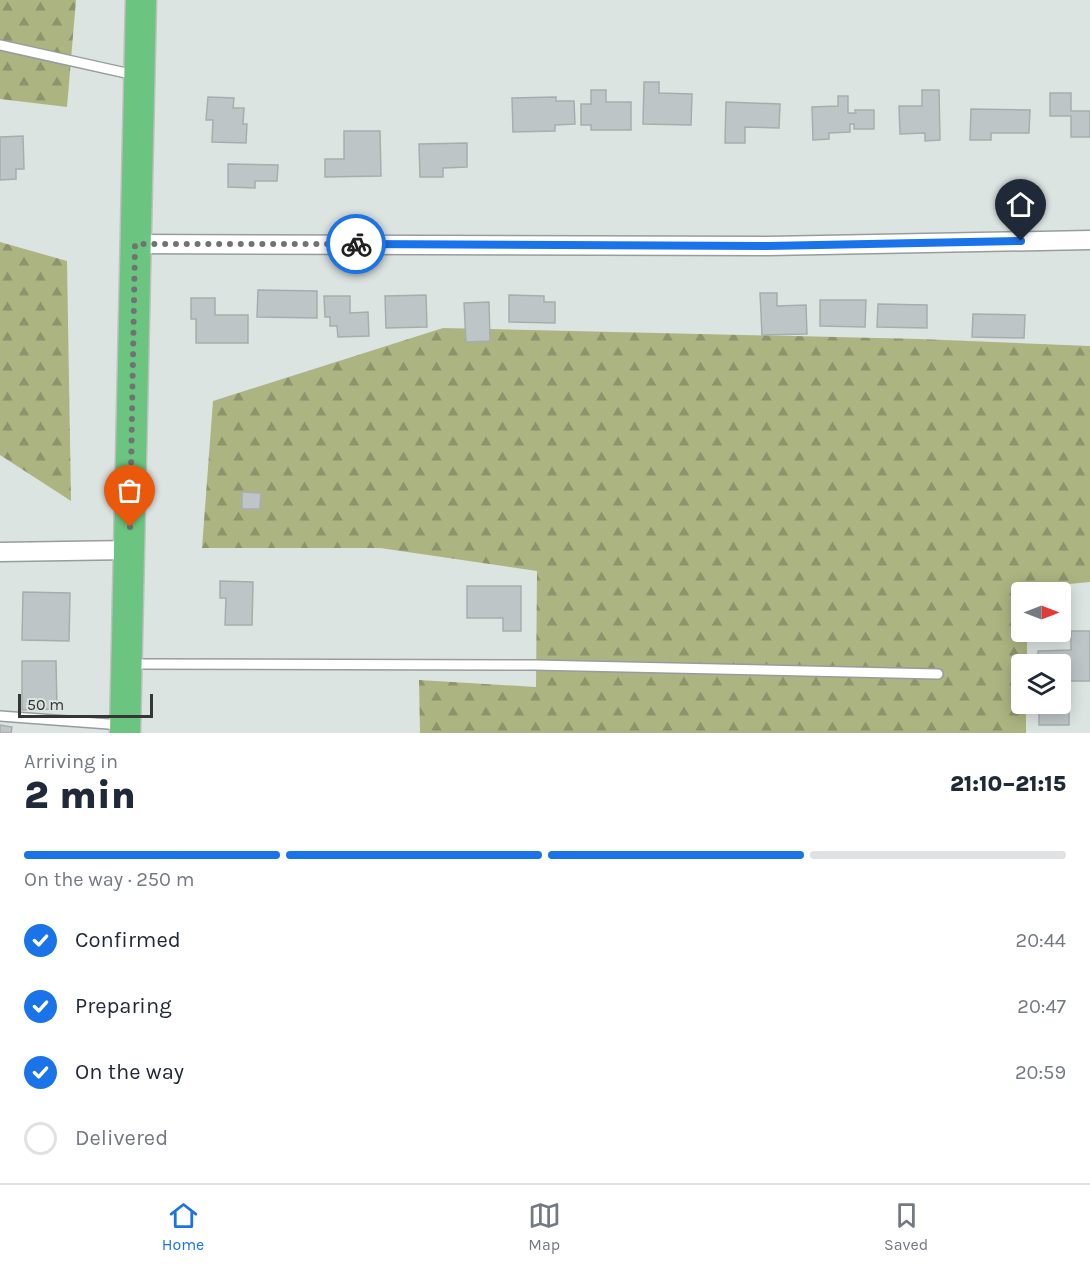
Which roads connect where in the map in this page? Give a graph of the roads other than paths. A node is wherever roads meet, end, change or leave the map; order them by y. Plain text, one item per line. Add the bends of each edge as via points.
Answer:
1 (141, 0) edge
2 (0, 45) edge
3 (139, 76) junction
4 (1090, 240) edge
5 (135, 244) junction
6 (130, 550) junction
7 (0, 552) edge
8 (127, 664) junction
9 (938, 674) dead end
10 (0, 716) edge
11 (125, 729) edge

1 - 3 highway
2 - 3 lane
3 - 5 highway
4 - 5 street via 768,246
5 - 6 highway
6 - 7 street
6 - 8 highway
8 - 9 lane via 534,665
8 - 11 highway
10 - 11 lane

